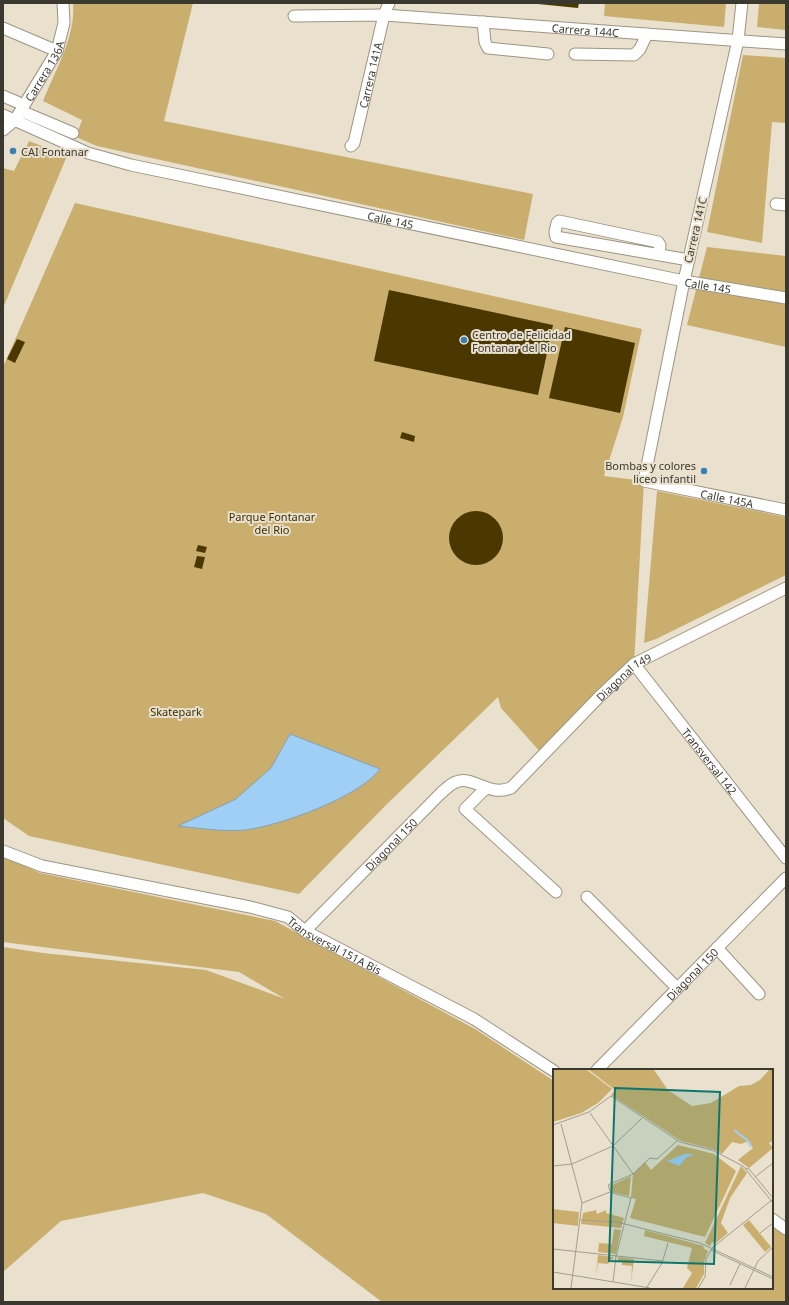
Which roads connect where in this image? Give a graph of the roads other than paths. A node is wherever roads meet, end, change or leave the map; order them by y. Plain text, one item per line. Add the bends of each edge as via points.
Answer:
1 (64, 3) edge
2 (389, 3) edge
3 (742, 3) edge
4 (384, 15) junction
5 (294, 16) dead end
6 (483, 22) junction
7 (3, 28) edge
8 (647, 34) junction
9 (738, 40) junction
10 (786, 44) edge
11 (57, 51) junction
12 (548, 54) dead end
13 (575, 54) dead end
14 (3, 96) edge
15 (20, 112) junction
16 (3, 115) edge
17 (3, 130) edge
18 (73, 133) dead end
19 (351, 146) dead end
20 (659, 256) junction
21 (689, 260) junction
22 (684, 281) junction
23 (786, 298) edge
24 (644, 481) joint
25 (786, 510) edge
26 (786, 588) edge
27 (634, 664) junction
28 (486, 788) junction
29 (3, 850) edge
30 (786, 858) edge
31 (786, 878) edge
32 (556, 892) dead end
33 (587, 897) dead end
34 (305, 931) junction
35 (717, 948) junction
36 (677, 988) junction
37 (759, 994) dead end
38 (598, 1069) edge
39 (553, 1070) edge
40 (773, 1220) edge
41 (786, 1228) edge

1 - 11 street, Carrera 136A via 64,24
2 - 4 street, Carrera 141A
3 - 9 street, Carrera 141C
4 - 5 street, Carrera 144C
4 - 6 street, Carrera 144C
4 - 19 street, Carrera 141A
6 - 8 street, Carrera 144C
6 - 12 street via 488,48
7 - 11 street
8 - 9 street, Carrera 144C
8 - 13 street via 634,55
9 - 10 street, Carrera 144C
9 - 21 street, Carrera 141C
11 - 15 street, Carrera 136A
14 - 15 street, Calle 145
15 - 16 street, Calle 145
15 - 17 street, Carrera 136A
15 - 18 street
15 - 22 street, Calle 145 via 88,153 131,165
20 - 20 street via 556,237 556,223 559,221 658,242
20 - 21 street
21 - 22 street, Carrera 141C
22 - 23 street, Calle 145
22 - 24 street, Carrera 141C
24 - 25 street, Calle 145A
26 - 27 street, Diagonal 149
27 - 28 street, Diagonal 149 via 511,788 501,791
27 - 30 street, Transversal 142
28 - 32 street via 465,809
28 - 34 street, Diagonal 150 via 470,782 454,782
29 - 34 street, Transversal 151A Bis via 42,866 250,907 288,917
31 - 35 street, Diagonal 150
33 - 36 street
34 - 39 street, Transversal 151A Bis via 474,1019
35 - 36 street, Diagonal 150
35 - 37 street
36 - 38 street, Diagonal 150
40 - 41 street

